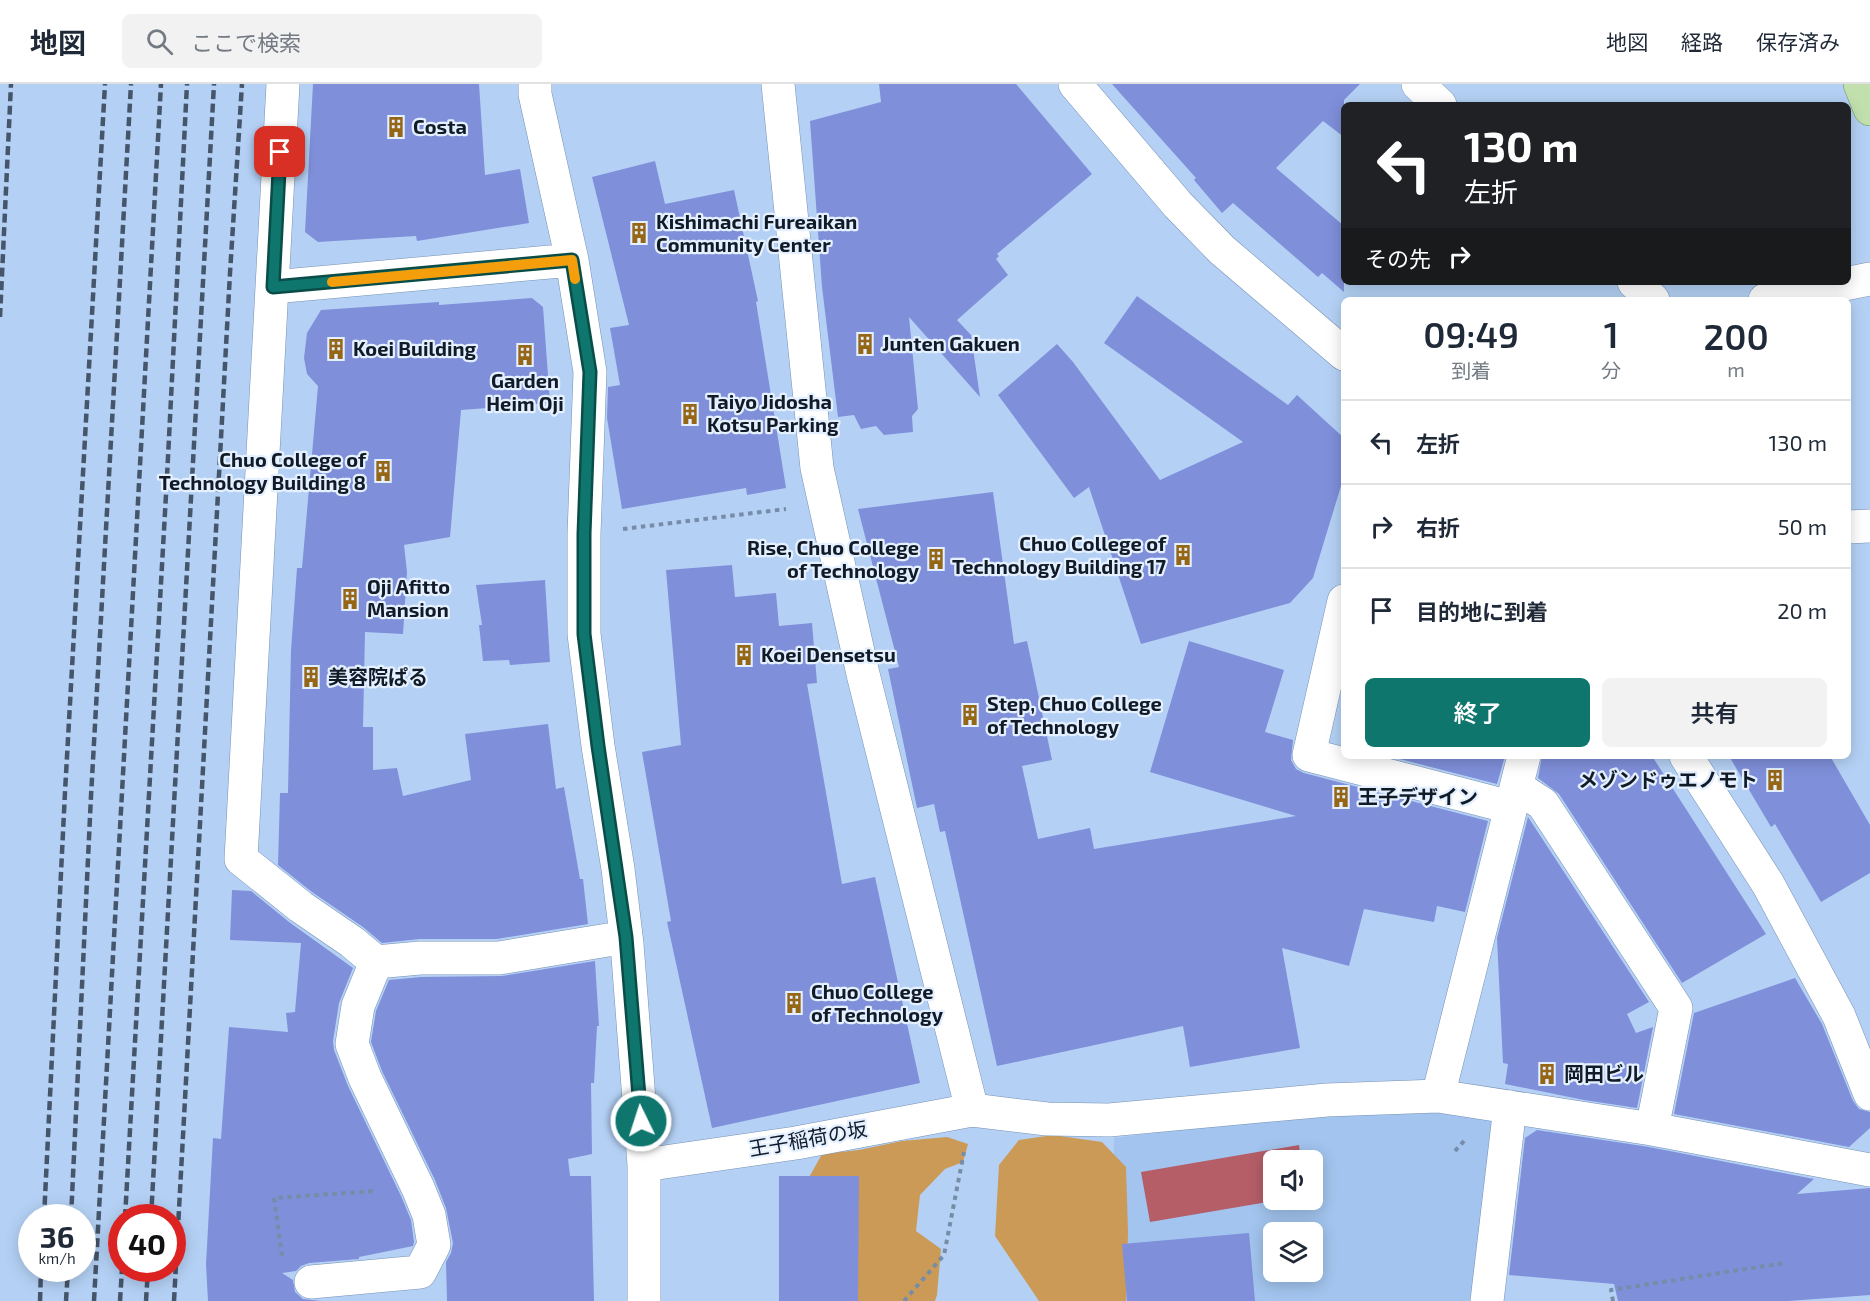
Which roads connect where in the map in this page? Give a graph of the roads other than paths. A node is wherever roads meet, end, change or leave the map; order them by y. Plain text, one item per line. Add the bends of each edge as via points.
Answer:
1 (283, 84) edge
2 (535, 84) edge
3 (778, 84) edge
4 (1076, 84) edge
5 (1418, 84) edge
6 (1860, 84) edge
7 (1437, 102) edge
8 (1870, 109) edge
9 (572, 260) junction
10 (1870, 279) edge
11 (1851, 283) edge
12 (1637, 285) edge
13 (1840, 285) edge
14 (273, 287) junction
15 (1650, 297) edge
16 (1780, 297) edge
17 (1341, 351) edge
18 (1870, 526) edge
19 (1851, 527) edge
20 (1341, 614) edge
21 (1523, 759) edge
22 (1688, 759) edge
23 (1513, 797) junction
24 (626, 937) junction
25 (376, 962) junction
26 (1870, 1095) edge
27 (1437, 1096) junction
28 (1510, 1107) junction
29 (972, 1110) junction
30 (1652, 1129) junction
31 (644, 1165) junction
32 (1870, 1170) edge
33 (311, 1282) dead end
34 (644, 1301) edge
35 (1486, 1301) edge

1 - 14 street
2 - 9 street
3 - 29 street via 818,468 863,674
4 - 17 street via 1178,205 1222,250
5 - 7 street
6 - 8 main road
9 - 14 street
9 - 24 street via 590,372 584,634
10 - 11 street
12 - 15 street
13 - 16 street
14 - 25 street via 241,859
18 - 19 street
20 - 23 street via 1309,755
21 - 23 street
22 - 26 street via 1768,884 1839,1016
23 - 27 street
23 - 30 street via 1543,804 1676,1008
24 - 25 street via 500,958
24 - 31 street
25 - 33 street via 358,1006 352,1044 418,1188 429,1215 434,1245 420,1272
27 - 28 street, 王子稲荷の坂
27 - 29 street, 王子稲荷の坂 via 1327,1100 1109,1120 1047,1119
28 - 30 street, 王子稲荷の坂
28 - 35 street
29 - 31 street, 王子稲荷の坂 via 796,1143
30 - 32 street, 王子稲荷の坂
31 - 34 street

